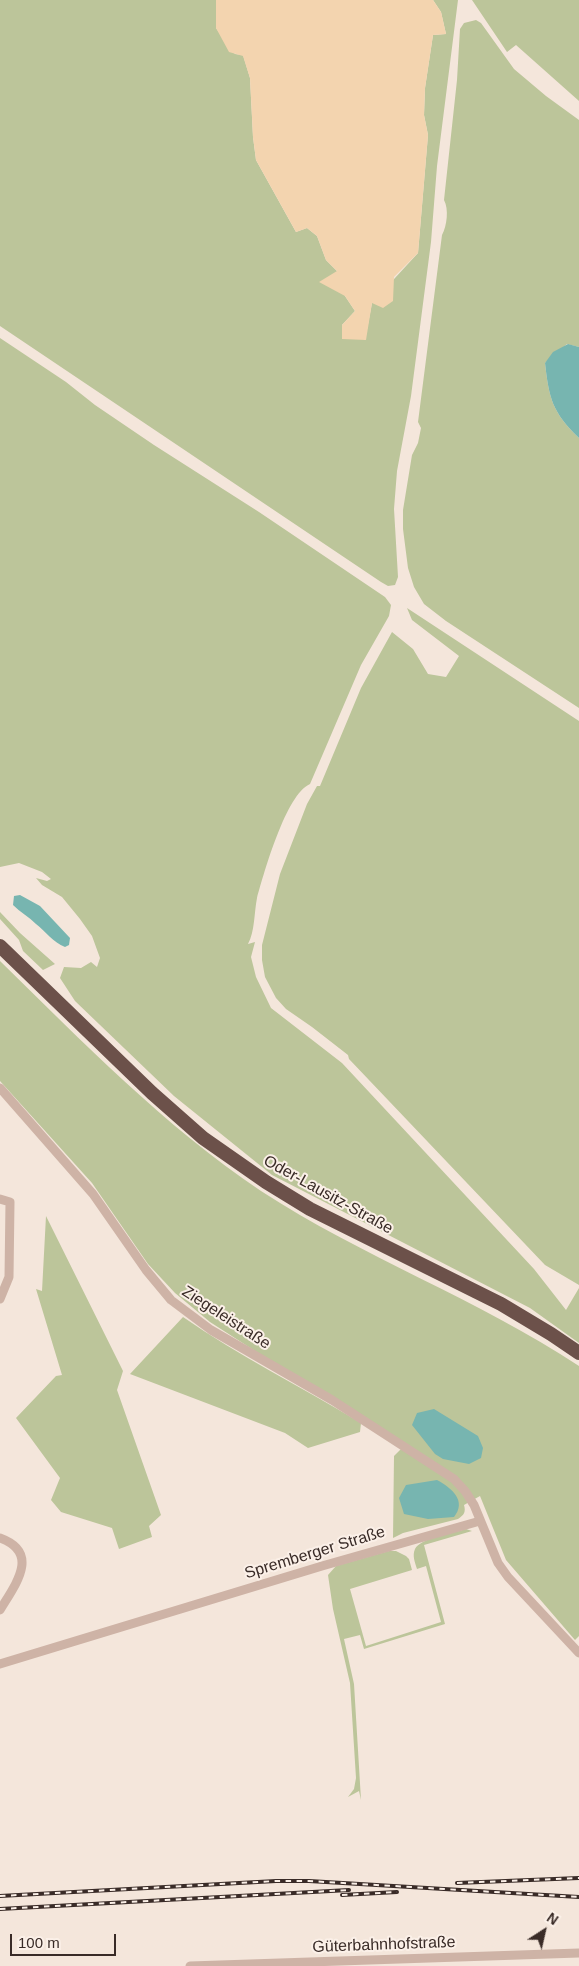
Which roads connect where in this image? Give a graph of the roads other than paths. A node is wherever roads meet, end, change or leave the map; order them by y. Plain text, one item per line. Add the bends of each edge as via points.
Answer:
1 (0, 946) edge
2 (0, 1088) edge
3 (0, 1199) edge
4 (5, 1276) edge
5 (0, 1299) edge
6 (579, 1353) edge
7 (480, 1521) junction
8 (0, 1538) edge
9 (0, 1610) edge
10 (579, 1653) edge
11 (0, 1664) edge
12 (579, 1953) edge
13 (190, 1966) edge

1 - 6 highway, Oder-Lausitz-Straße via 159,1099 204,1138 266,1182 326,1217 501,1304
2 - 7 street, Ziegeleistraße via 93,1194 171,1300 211,1330 332,1400 454,1479 474,1505
3 - 4 street via 10,1202
4 - 5 street
7 - 10 street via 498,1563 508,1577
7 - 11 street, Spremberger Straße
8 - 9 street via 14,1545 22,1556 23,1566
12 - 13 street, Güterbahnhofstraße

